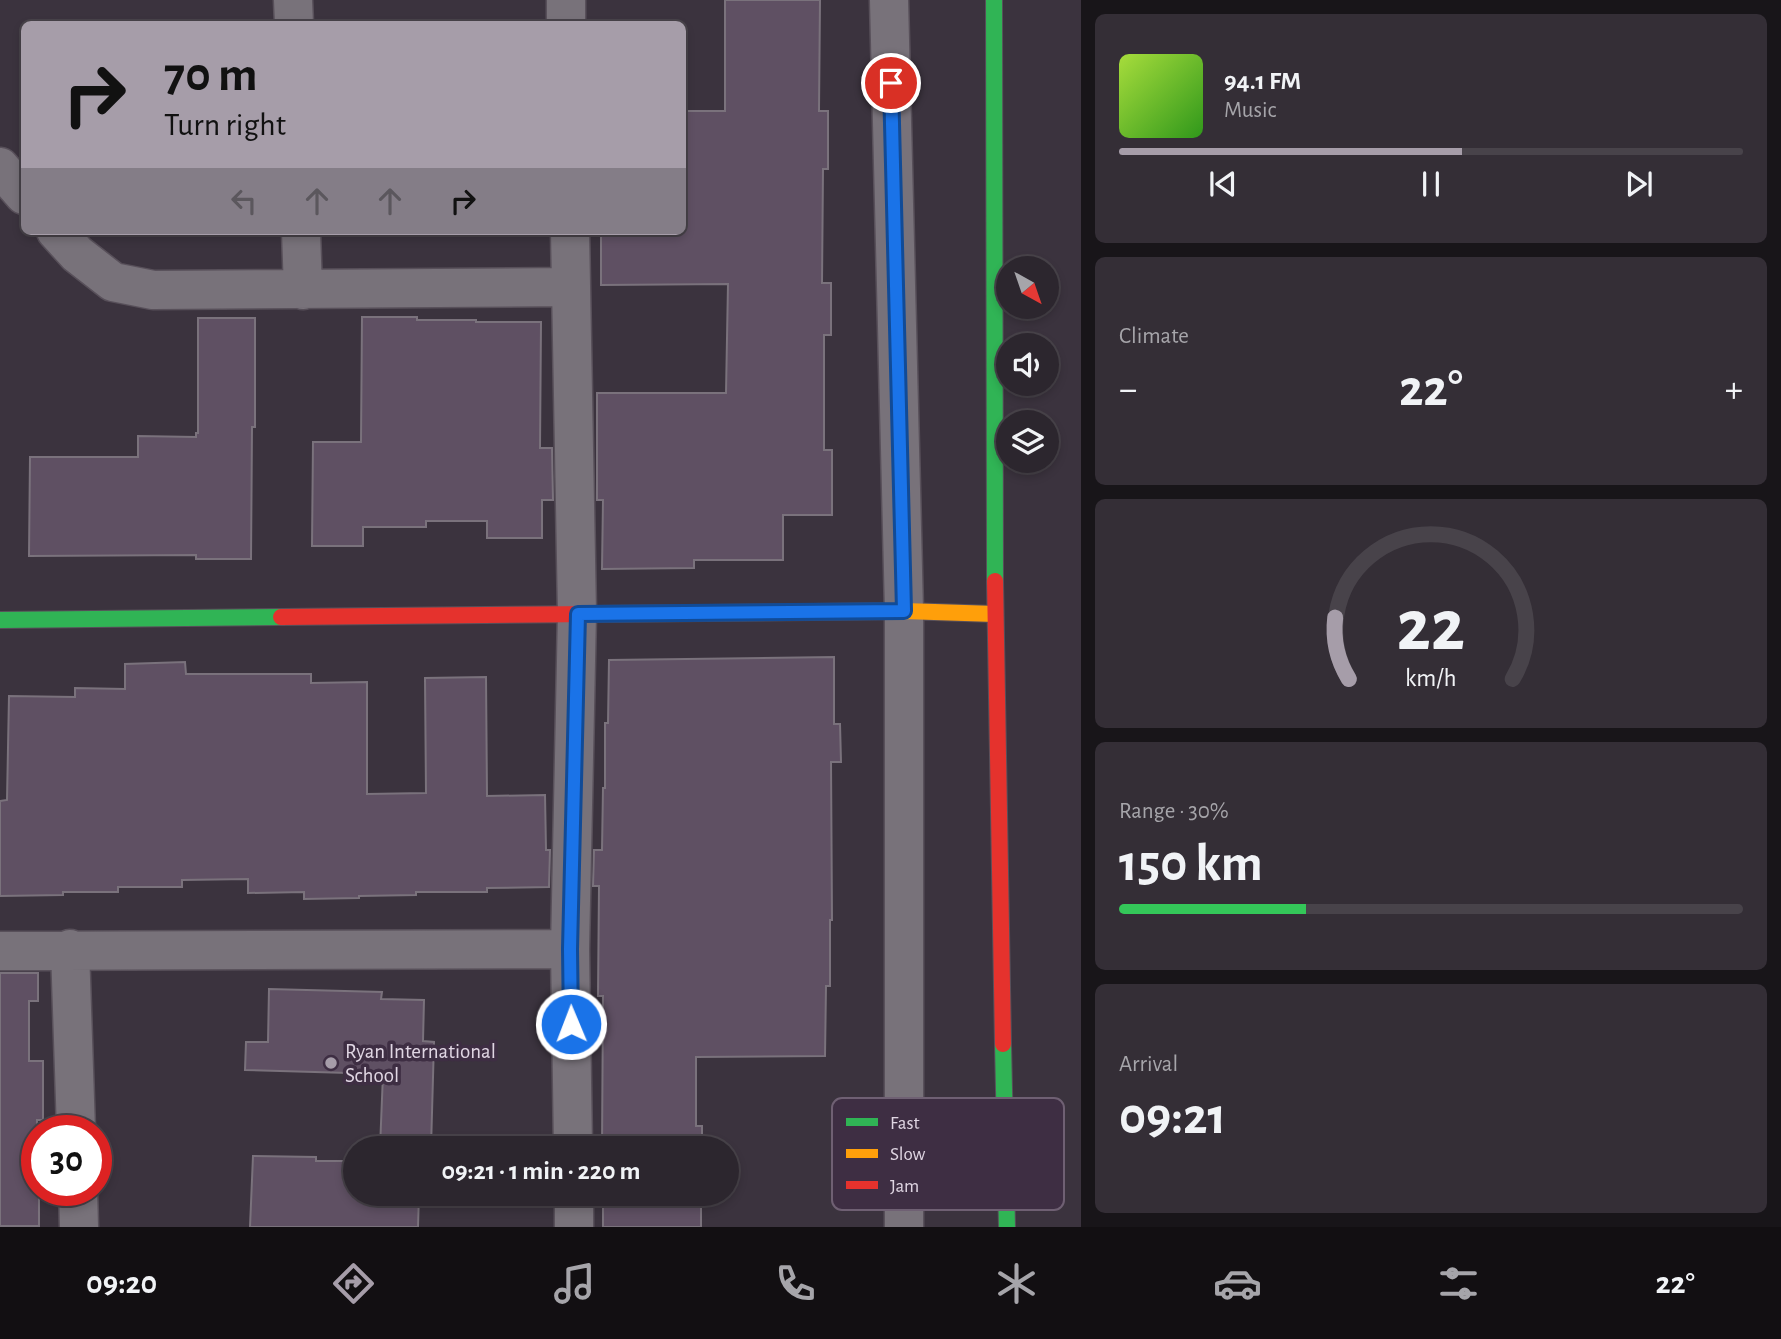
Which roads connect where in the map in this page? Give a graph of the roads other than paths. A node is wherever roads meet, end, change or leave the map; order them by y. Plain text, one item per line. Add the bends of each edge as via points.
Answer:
1 (293, 0) edge
2 (566, 0) edge
3 (889, 0) edge
4 (994, 0) edge
5 (294, 21) edge
6 (566, 21) edge
7 (0, 167) edge
8 (21, 192) edge
9 (60, 235) edge
10 (301, 235) edge
11 (570, 235) edge
12 (570, 287) junction
13 (303, 290) junction
14 (904, 611) junction
15 (578, 614) junction
16 (995, 614) junction
17 (0, 620) edge
18 (70, 949) junction
19 (570, 949) junction
20 (0, 951) edge
21 (904, 1098) edge
22 (1004, 1098) edge
23 (76, 1115) edge
24 (573, 1136) edge
25 (78, 1206) edge
26 (574, 1206) edge
27 (79, 1227) edge
28 (574, 1227) edge

1 - 5 street
2 - 6 street
3 - 14 street
4 - 16 street
7 - 8 street
9 - 13 street via 113,282 153,290
10 - 13 street
11 - 12 street
12 - 13 street
12 - 15 street
14 - 15 street
14 - 16 street
14 - 21 street
15 - 17 street
15 - 19 street
16 - 22 street
18 - 19 street
18 - 20 street
18 - 23 street
19 - 24 street
25 - 27 street
26 - 28 street

